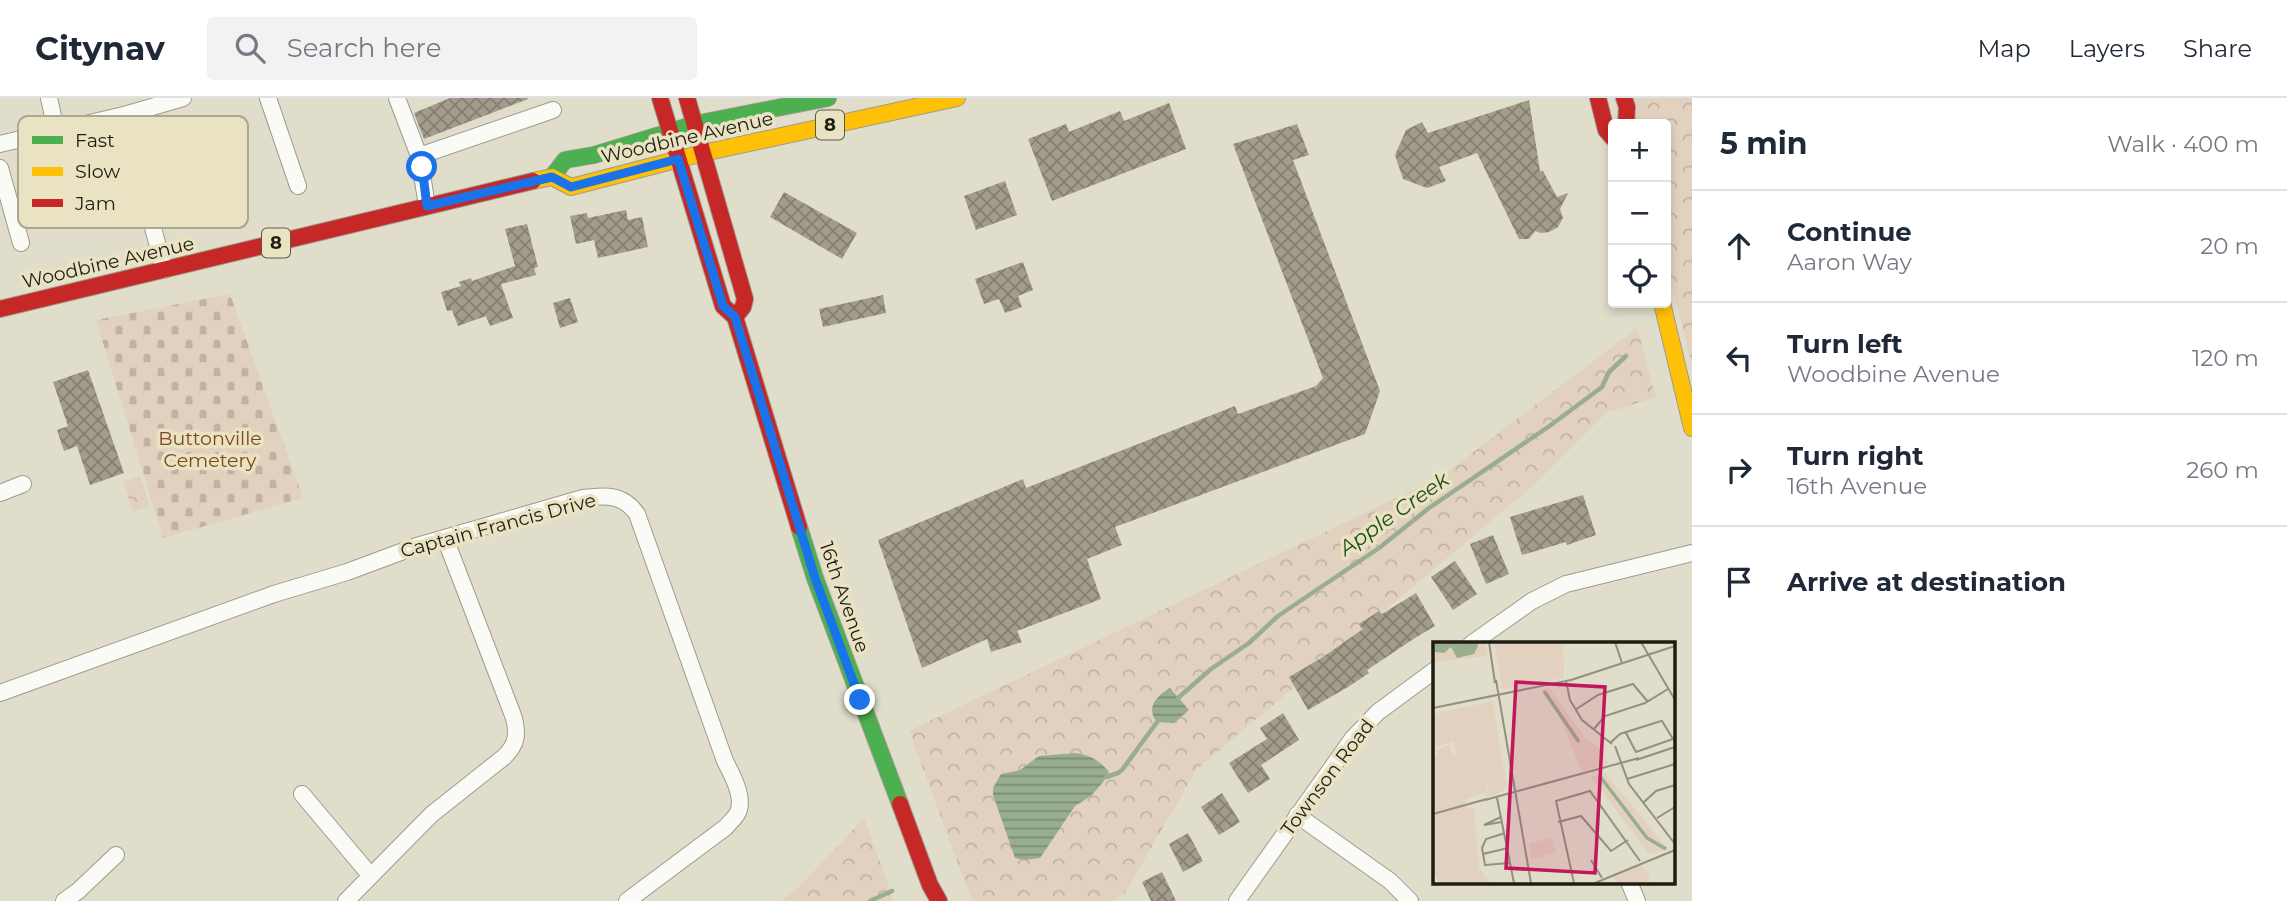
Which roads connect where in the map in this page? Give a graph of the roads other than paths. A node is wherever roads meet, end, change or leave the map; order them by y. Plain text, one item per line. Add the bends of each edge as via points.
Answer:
1 (49, 98) edge
2 (183, 98) edge
3 (268, 98) edge
4 (397, 98) edge
5 (660, 98) edge
6 (687, 98) edge
7 (828, 98) edge
8 (957, 98) edge
9 (1598, 98) edge
10 (1624, 98) edge
11 (553, 110) dead end
12 (124, 114) joint
13 (53, 116) edge
14 (116, 116) edge
15 (1626, 119) edge
16 (695, 124) junction
17 (668, 131) junction
18 (1608, 132) edge
19 (18, 140) edge
20 (0, 144) edge
21 (703, 153) junction
22 (419, 156) junction
23 (678, 159) junction
24 (0, 168) edge
25 (552, 177) junction
26 (298, 186) dead end
27 (427, 206) junction
28 (153, 228) edge
29 (21, 243) dead end
30 (164, 270) junction
31 (1663, 308) edge
32 (0, 309) edge
33 (735, 317) junction
34 (1692, 428) edge
35 (23, 484) dead end
36 (0, 493) edge
37 (445, 538) junction
38 (1692, 553) edge
39 (1474, 642) edge
40 (1433, 671) edge
41 (0, 693) edge
42 (302, 794) dead end
43 (1297, 815) junction
44 (116, 855) dead end
45 (370, 875) junction
46 (1630, 884) edge
47 (932, 893) edge
48 (64, 901) edge
49 (346, 901) edge
50 (627, 901) edge
51 (939, 901) edge
52 (1237, 901) edge
53 (1410, 901) edge
54 (1637, 901) edge

1 - 13 street
2 - 12 street
3 - 26 street
4 - 22 street
5 - 17 main road, 16th Avenue
6 - 16 main road, 16th Avenue
7 - 16 main road, Woodbine Avenue / 8
8 - 21 main road, Woodbine Avenue / 8
9 - 18 main road
10 - 15 main road
11 - 22 street
12 - 14 street
16 - 17 main road, Woodbine Avenue / 8
16 - 21 main road, 16th Avenue
17 - 23 main road, 16th Avenue
17 - 25 main road, Woodbine Avenue / 8 via 565,160
19 - 20 street
21 - 23 main road, Woodbine Avenue / 8
21 - 33 main road, 16th Avenue via 745,299
22 - 27 street
23 - 25 main road, Woodbine Avenue / 8 via 571,187
23 - 33 main road, 16th Avenue via 723,306
24 - 29 street
25 - 27 main road, Woodbine Avenue / 8
27 - 30 main road, Woodbine Avenue / 8
28 - 30 street
30 - 32 main road, Woodbine Avenue / 8
31 - 34 main road
33 - 47 main road, 16th Avenue via 815,578
35 - 36 street
37 - 41 street, Captain Francis Drive
37 - 45 street via 514,718 517,739 504,757 432,814
37 - 50 street, Captain Francis Drive via 599,496 630,504 637,514 740,804 726,827
38 - 39 street via 1566,584
40 - 43 street, Townson Road via 1365,724
42 - 45 street
43 - 52 street, Townson Road
43 - 53 street via 1390,881
44 - 48 street
45 - 49 street
46 - 54 street
47 - 51 main road, 16th Avenue

